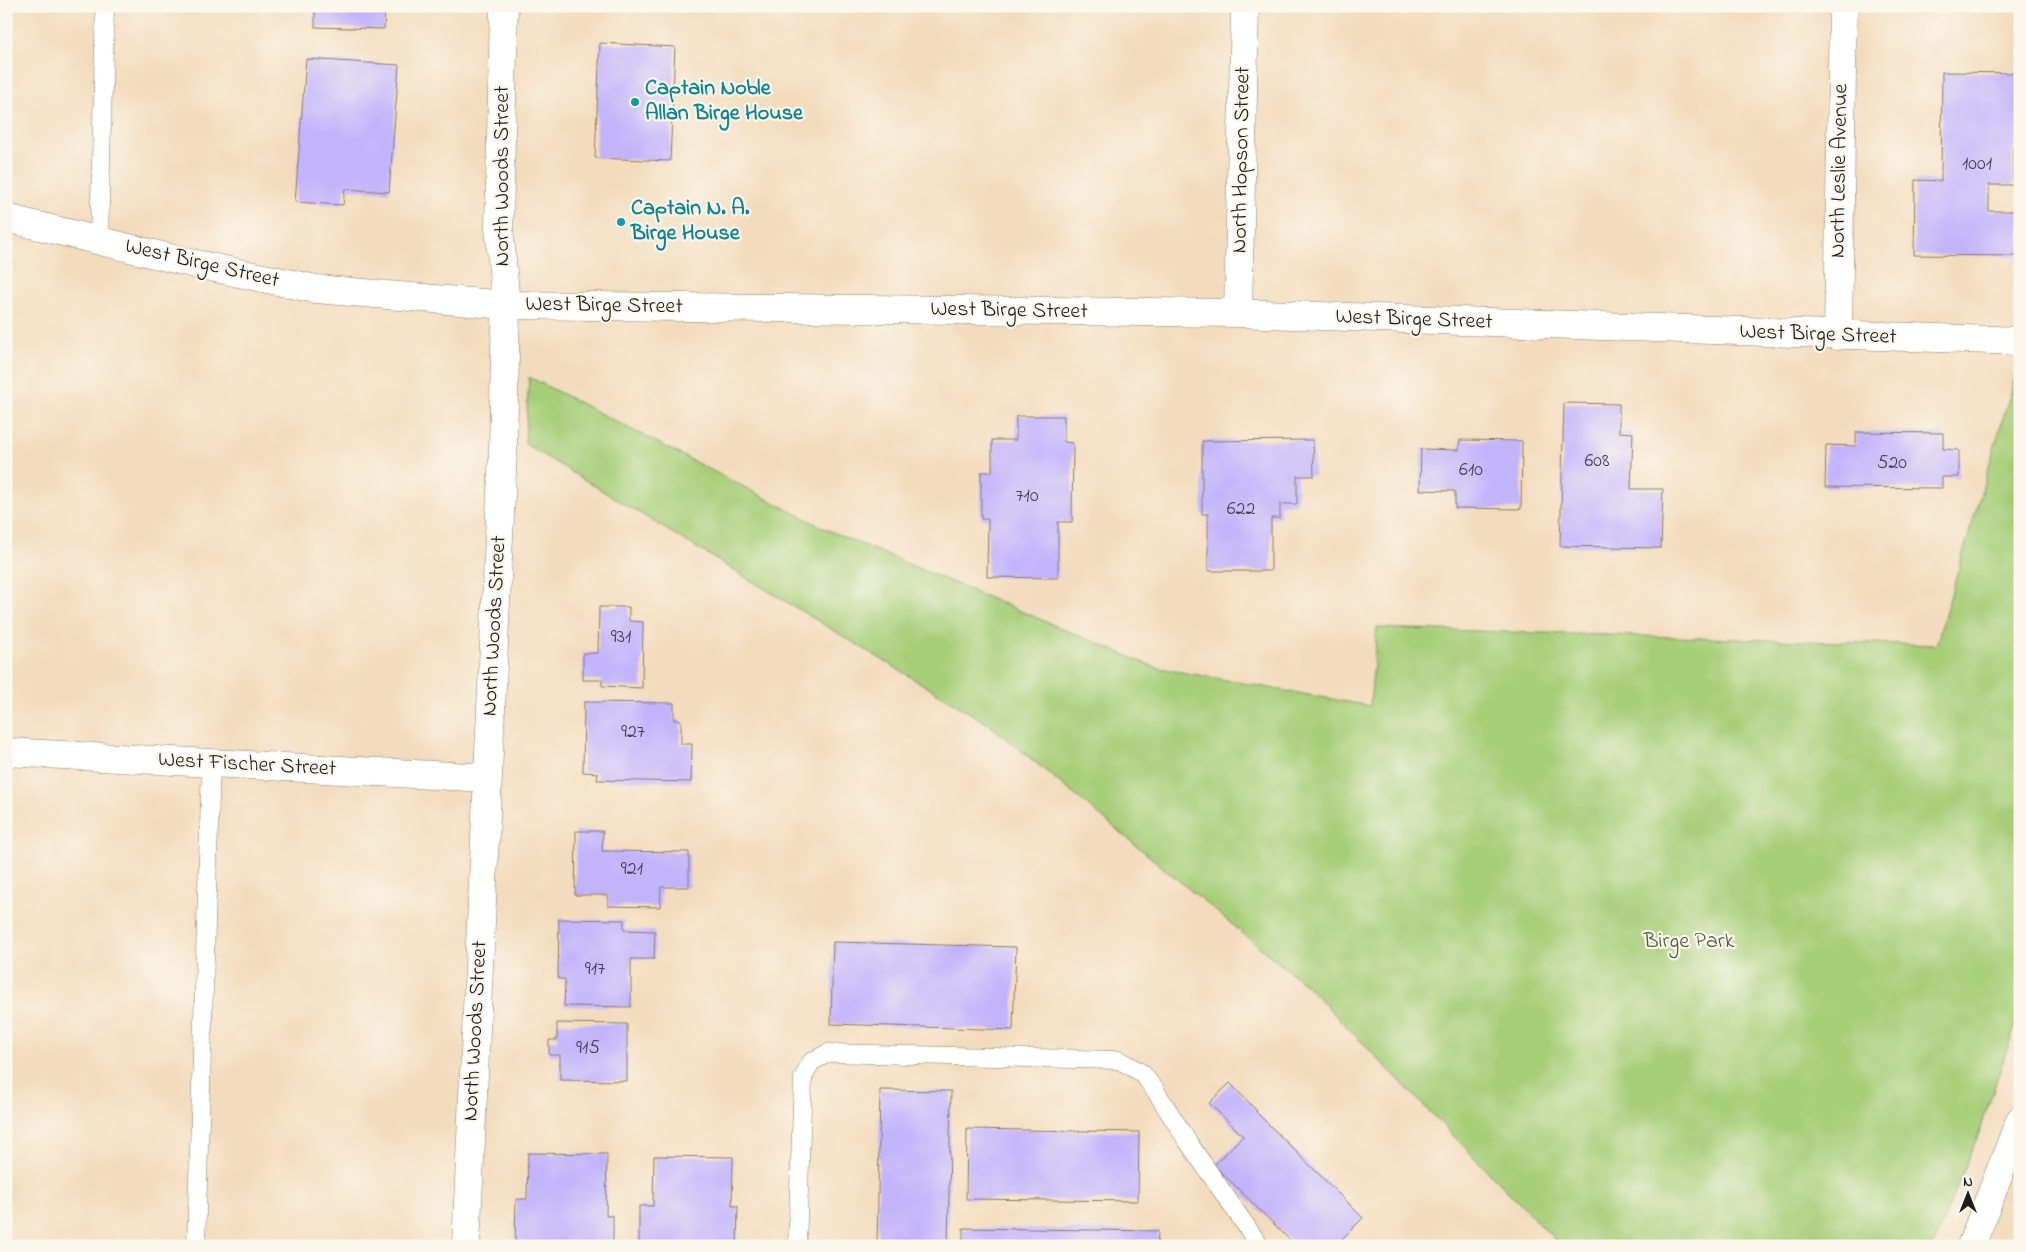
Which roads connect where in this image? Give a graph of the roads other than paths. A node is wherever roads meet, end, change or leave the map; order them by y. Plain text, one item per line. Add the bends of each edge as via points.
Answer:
1 (105, 6) edge
2 (504, 6) edge
3 (1245, 6) edge
4 (1843, 6) edge
5 (6, 218) edge
6 (99, 241) junction
7 (506, 304) junction
8 (1238, 313) junction
9 (1838, 336) junction
10 (2020, 341) edge
11 (6, 752) edge
12 (211, 763) junction
13 (488, 778) junction
14 (2020, 1120) edge
15 (196, 1246) edge
16 (466, 1246) edge
17 (797, 1246) edge
18 (1260, 1246) edge
19 (1971, 1246) edge

1 - 6 lane
2 - 7 street, North Woods Street via 499,227
3 - 8 street, North Hopson Street
4 - 9 street, North Leslie Avenue
5 - 6 street, West Birge Street
6 - 7 street, West Birge Street via 316,289
7 - 8 street, West Birge Street
7 - 13 street, North Woods Street via 503,460
8 - 9 street, West Birge Street
9 - 10 street, West Birge Street
11 - 12 street, West Fischer Street
12 - 13 street, West Fischer Street
12 - 15 lane
13 - 16 street, North Woods Street
14 - 19 street
17 - 18 lane via 803,1078 811,1062 828,1054 1119,1060 1142,1073 1155,1090

